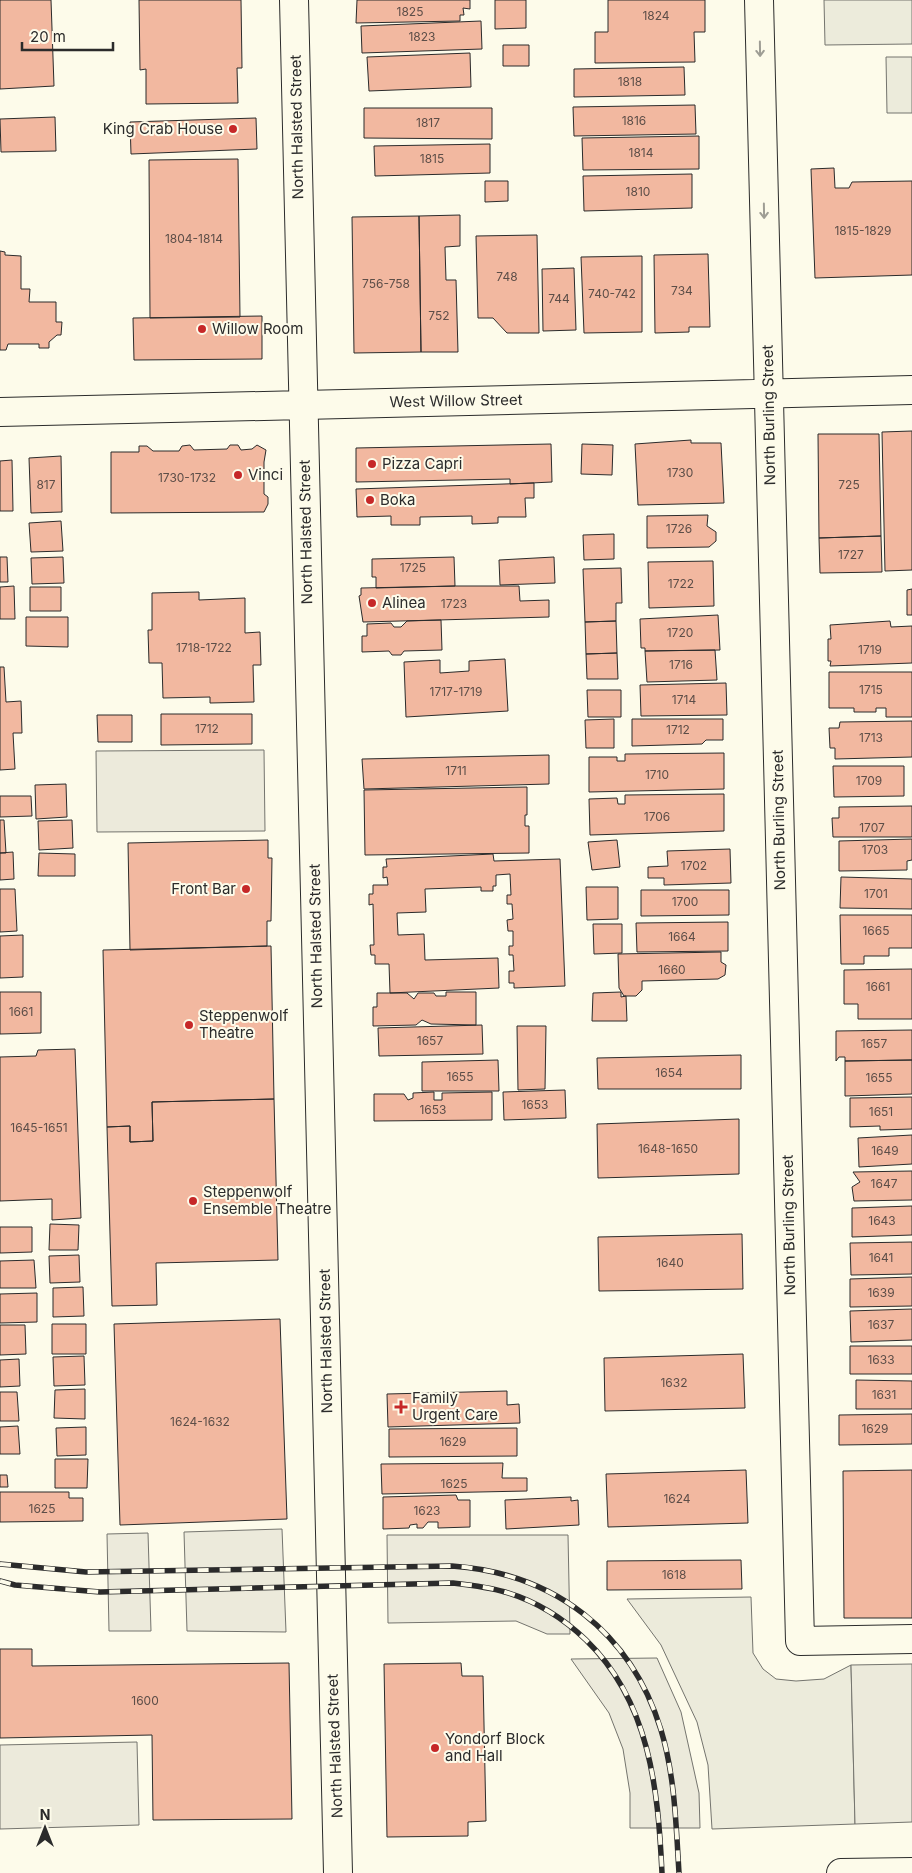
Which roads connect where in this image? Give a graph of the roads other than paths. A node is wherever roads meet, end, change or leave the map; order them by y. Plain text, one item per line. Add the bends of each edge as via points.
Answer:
1 (294, 0) edge
2 (759, 0) edge
3 (912, 390) edge
4 (769, 393) junction
5 (304, 405) junction
6 (0, 412) edge
7 (912, 1639) edge
8 (912, 1872) edge
9 (338, 1873) edge
10 (841, 1873) edge

1 - 5 street, North Halsted Street
2 -> 4 street, North Burling Street
3 - 4 street, West Willow Street
4 - 5 street, West Willow Street
4 - 7 street, North Burling Street via 800,1641
5 - 6 street, West Willow Street
5 - 9 street, North Halsted Street
8 - 10 street

